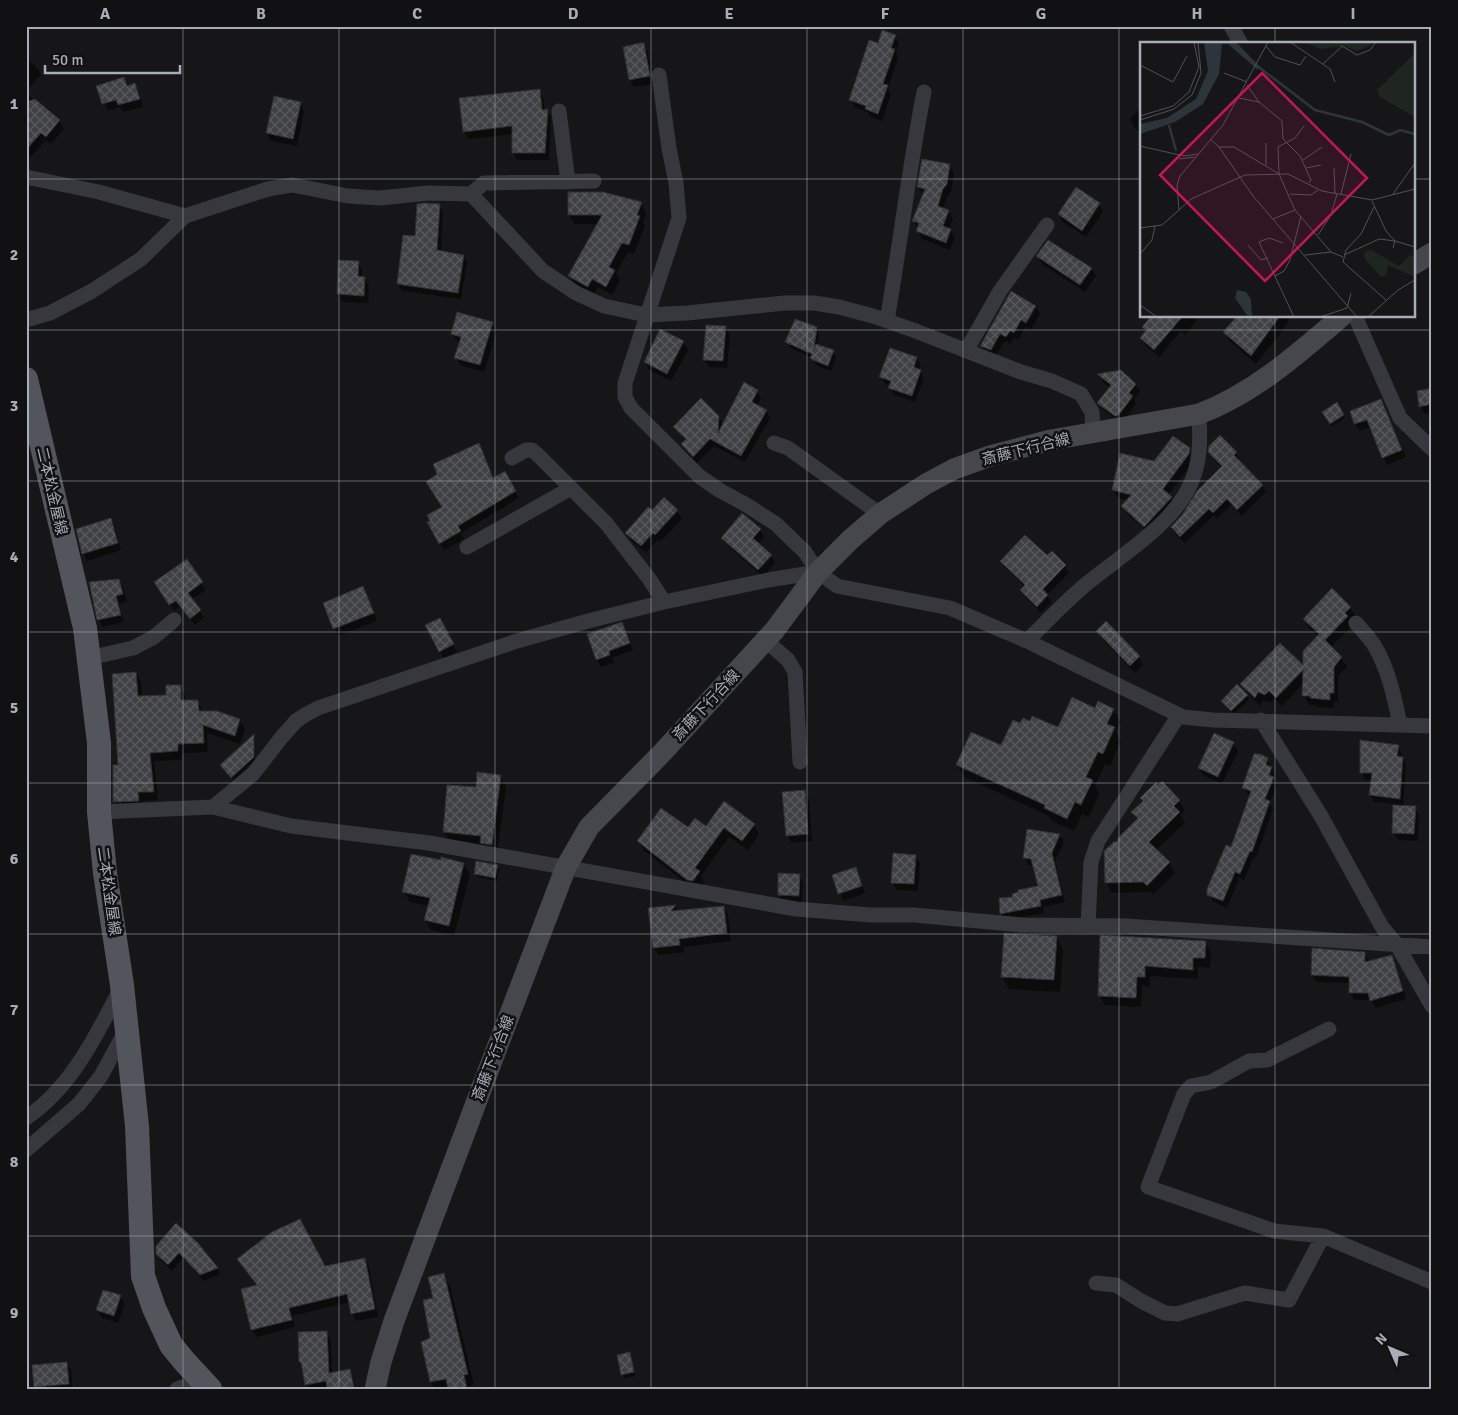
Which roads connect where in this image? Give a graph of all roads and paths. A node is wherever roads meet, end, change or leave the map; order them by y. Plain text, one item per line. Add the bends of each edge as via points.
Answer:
1 (1231, 26) edge
2 (1240, 42) edge
3 (659, 75) dead end
4 (924, 92) dead end
5 (560, 111) dead end
6 (26, 177) edge
7 (594, 181) dead end
8 (568, 182) junction
9 (470, 194) junction
10 (185, 216) junction
11 (1047, 225) dead end
12 (1432, 253) edge
13 (1416, 263) edge
14 (646, 315) junction
15 (1340, 318) edge
16 (26, 320) edge
17 (887, 321) junction
18 (966, 351) junction
19 (26, 379) edge
20 (1199, 414) junction
21 (1093, 434) junction
22 (774, 443) dead end
23 (1432, 449) edge
24 (512, 458) dead end
25 (571, 488) junction
26 (880, 514) junction
27 (467, 547) dead end
28 (818, 572) junction
29 (664, 602) junction
30 (174, 620) dead end
31 (1356, 623) dead end
32 (765, 640) junction
33 (1027, 641) junction
34 (88, 658) junction
35 (1179, 714) junction
36 (1261, 720) junction
37 (1400, 725) junction
38 (1432, 726) edge
39 (800, 762) dead end
40 (212, 807) junction
41 (99, 812) junction
42 (566, 867) junction
43 (1088, 926) junction
44 (1397, 945) junction
45 (1432, 947) edge
46 (122, 985) junction
47 (1432, 1006) edge
48 (126, 1028) junction
49 (1329, 1029) dead end
50 (26, 1118) edge
51 (26, 1150) edge
52 (1323, 1236) junction
53 (1432, 1282) edge
54 (1096, 1284) dead end
55 (206, 1385) edge
56 (177, 1389) edge
57 (375, 1389) edge

1 - 2 street
3 - 14 street via 676,183 678,218
4 - 17 street
5 - 8 street
6 - 10 street via 99,192
7 - 8 street
8 - 9 street via 484,183
9 - 10 street via 428,193 380,198 348,196 292,185 268,189
9 - 14 street via 543,270 560,282 604,306
10 - 16 street via 141,259 92,291 50,313
11 - 18 street via 1000,291
12 - 13 main road
14 - 17 street via 814,303 839,306
14 - 28 street via 625,383 625,397 631,408 699,476 776,524 805,552
15 - 20 main road, 斎藤下行合線 via 1281,367 1237,397
15 - 23 street via 1400,418
17 - 18 street
18 - 21 street via 1081,394 1092,412
19 - 34 main road, 二本松金屋線 via 85,628
20 - 21 main road, 斎藤下行合線
20 - 33 street via 1200,451 1194,478 1184,497 1154,530 1084,586
21 - 26 main road, 斎藤下行合線 via 1022,447 954,469
22 - 26 street via 788,448
24 - 25 street via 532,450
25 - 27 street
25 - 29 street via 606,524
26 - 28 main road, 斎藤下行合線
28 - 29 street
28 - 32 main road, 斎藤下行合線
28 - 33 street via 838,586 950,608
29 - 40 street via 517,641 318,708 296,721 253,774
30 - 34 street via 154,637 133,648
31 - 37 street via 1374,646 1383,666
32 - 39 street via 788,660 795,672
32 - 42 main road, 斎藤下行合線 via 589,827
33 - 35 street
34 - 41 main road, 二本松金屋線 via 99,743
35 - 36 street via 1213,720
35 - 43 street via 1098,842 1091,862
36 - 37 street
36 - 44 street via 1321,816 1382,926
37 - 38 street
40 - 41 street
40 - 42 street via 291,826 429,842
41 - 46 main road, 二本松金屋線 via 104,872
42 - 43 street via 796,910 914,915 1022,925
42 - 57 main road, 斎藤下行合線 via 394,1321
43 - 44 street via 1227,932
44 - 45 street
44 - 47 street
46 - 48 main road, 二本松金屋線
46 - 50 street via 83,1058 63,1085
48 - 51 street via 101,1076 79,1104
48 - 55 main road, 二本松金屋線 via 137,1126 143,1276 172,1345
49 - 52 street via 1267,1060 1249,1060 1211,1082 1191,1086 1184,1094 1148,1187 1274,1231
52 - 53 street
52 - 54 street via 1289,1300 1245,1293 1177,1314 1165,1313 1116,1285
55 - 56 street

